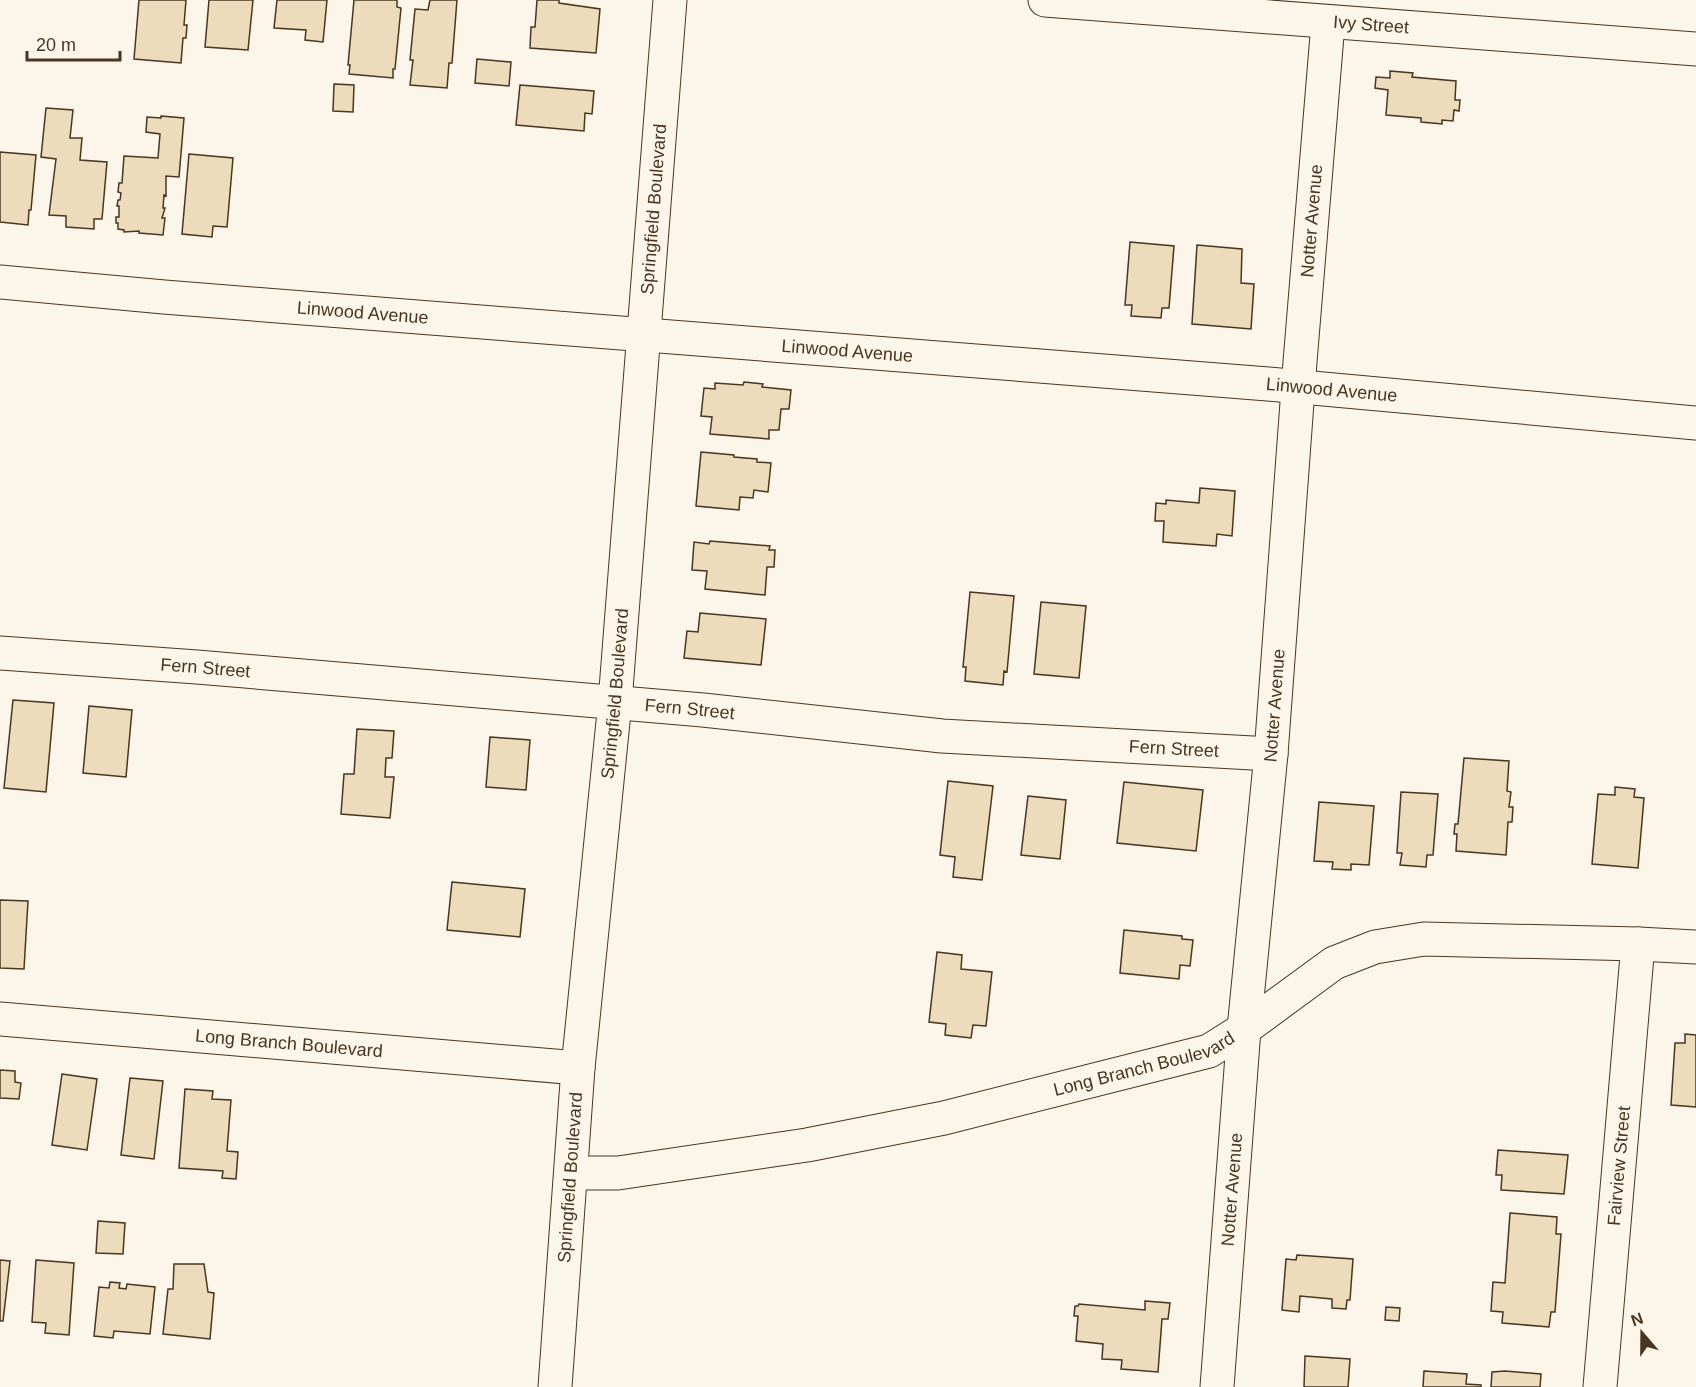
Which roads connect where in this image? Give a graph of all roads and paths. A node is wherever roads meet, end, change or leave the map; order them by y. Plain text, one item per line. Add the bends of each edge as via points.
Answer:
1 (670, 0) edge
2 (1045, 0) edge
3 (1328, 23) junction
4 (1696, 49) edge
5 (0, 282) edge
6 (644, 335) junction
7 (1298, 387) junction
8 (1696, 423) edge
9 (0, 653) edge
10 (615, 702) junction
11 (1271, 754) junction
12 (1638, 944) junction
13 (1696, 947) edge
14 (0, 1019) edge
15 (1244, 1029) junction
16 (578, 1068) junction
17 (571, 1173) junction
18 (555, 1387) edge
19 (1217, 1387) edge
20 (1600, 1387) edge

1 - 6 street, Springfield Boulevard
2 - 3 street, Ivy Street
3 - 4 street, Ivy Street
3 - 7 street, Notter Avenue
5 - 6 street, Linwood Avenue
6 - 7 street, Linwood Avenue
6 - 10 street, Springfield Boulevard
7 - 8 street, Linwood Avenue
7 - 11 street, Notter Avenue
9 - 10 street, Fern Street
10 - 11 street, Fern Street via 942,736
10 - 16 street, Springfield Boulevard
11 - 15 street, Notter Avenue
12 - 13 street, Long Branch Boulevard
12 - 15 street, Long Branch Boulevard via 1424,939 1375,947 1334,963
12 - 20 street, Fairview Street
14 - 16 street, Long Branch Boulevard
15 - 17 street, Long Branch Boulevard via 1209,1051 944,1118 795,1147 618,1173
15 - 19 street, Notter Avenue
16 - 17 street, Springfield Boulevard
17 - 18 street, Springfield Boulevard

